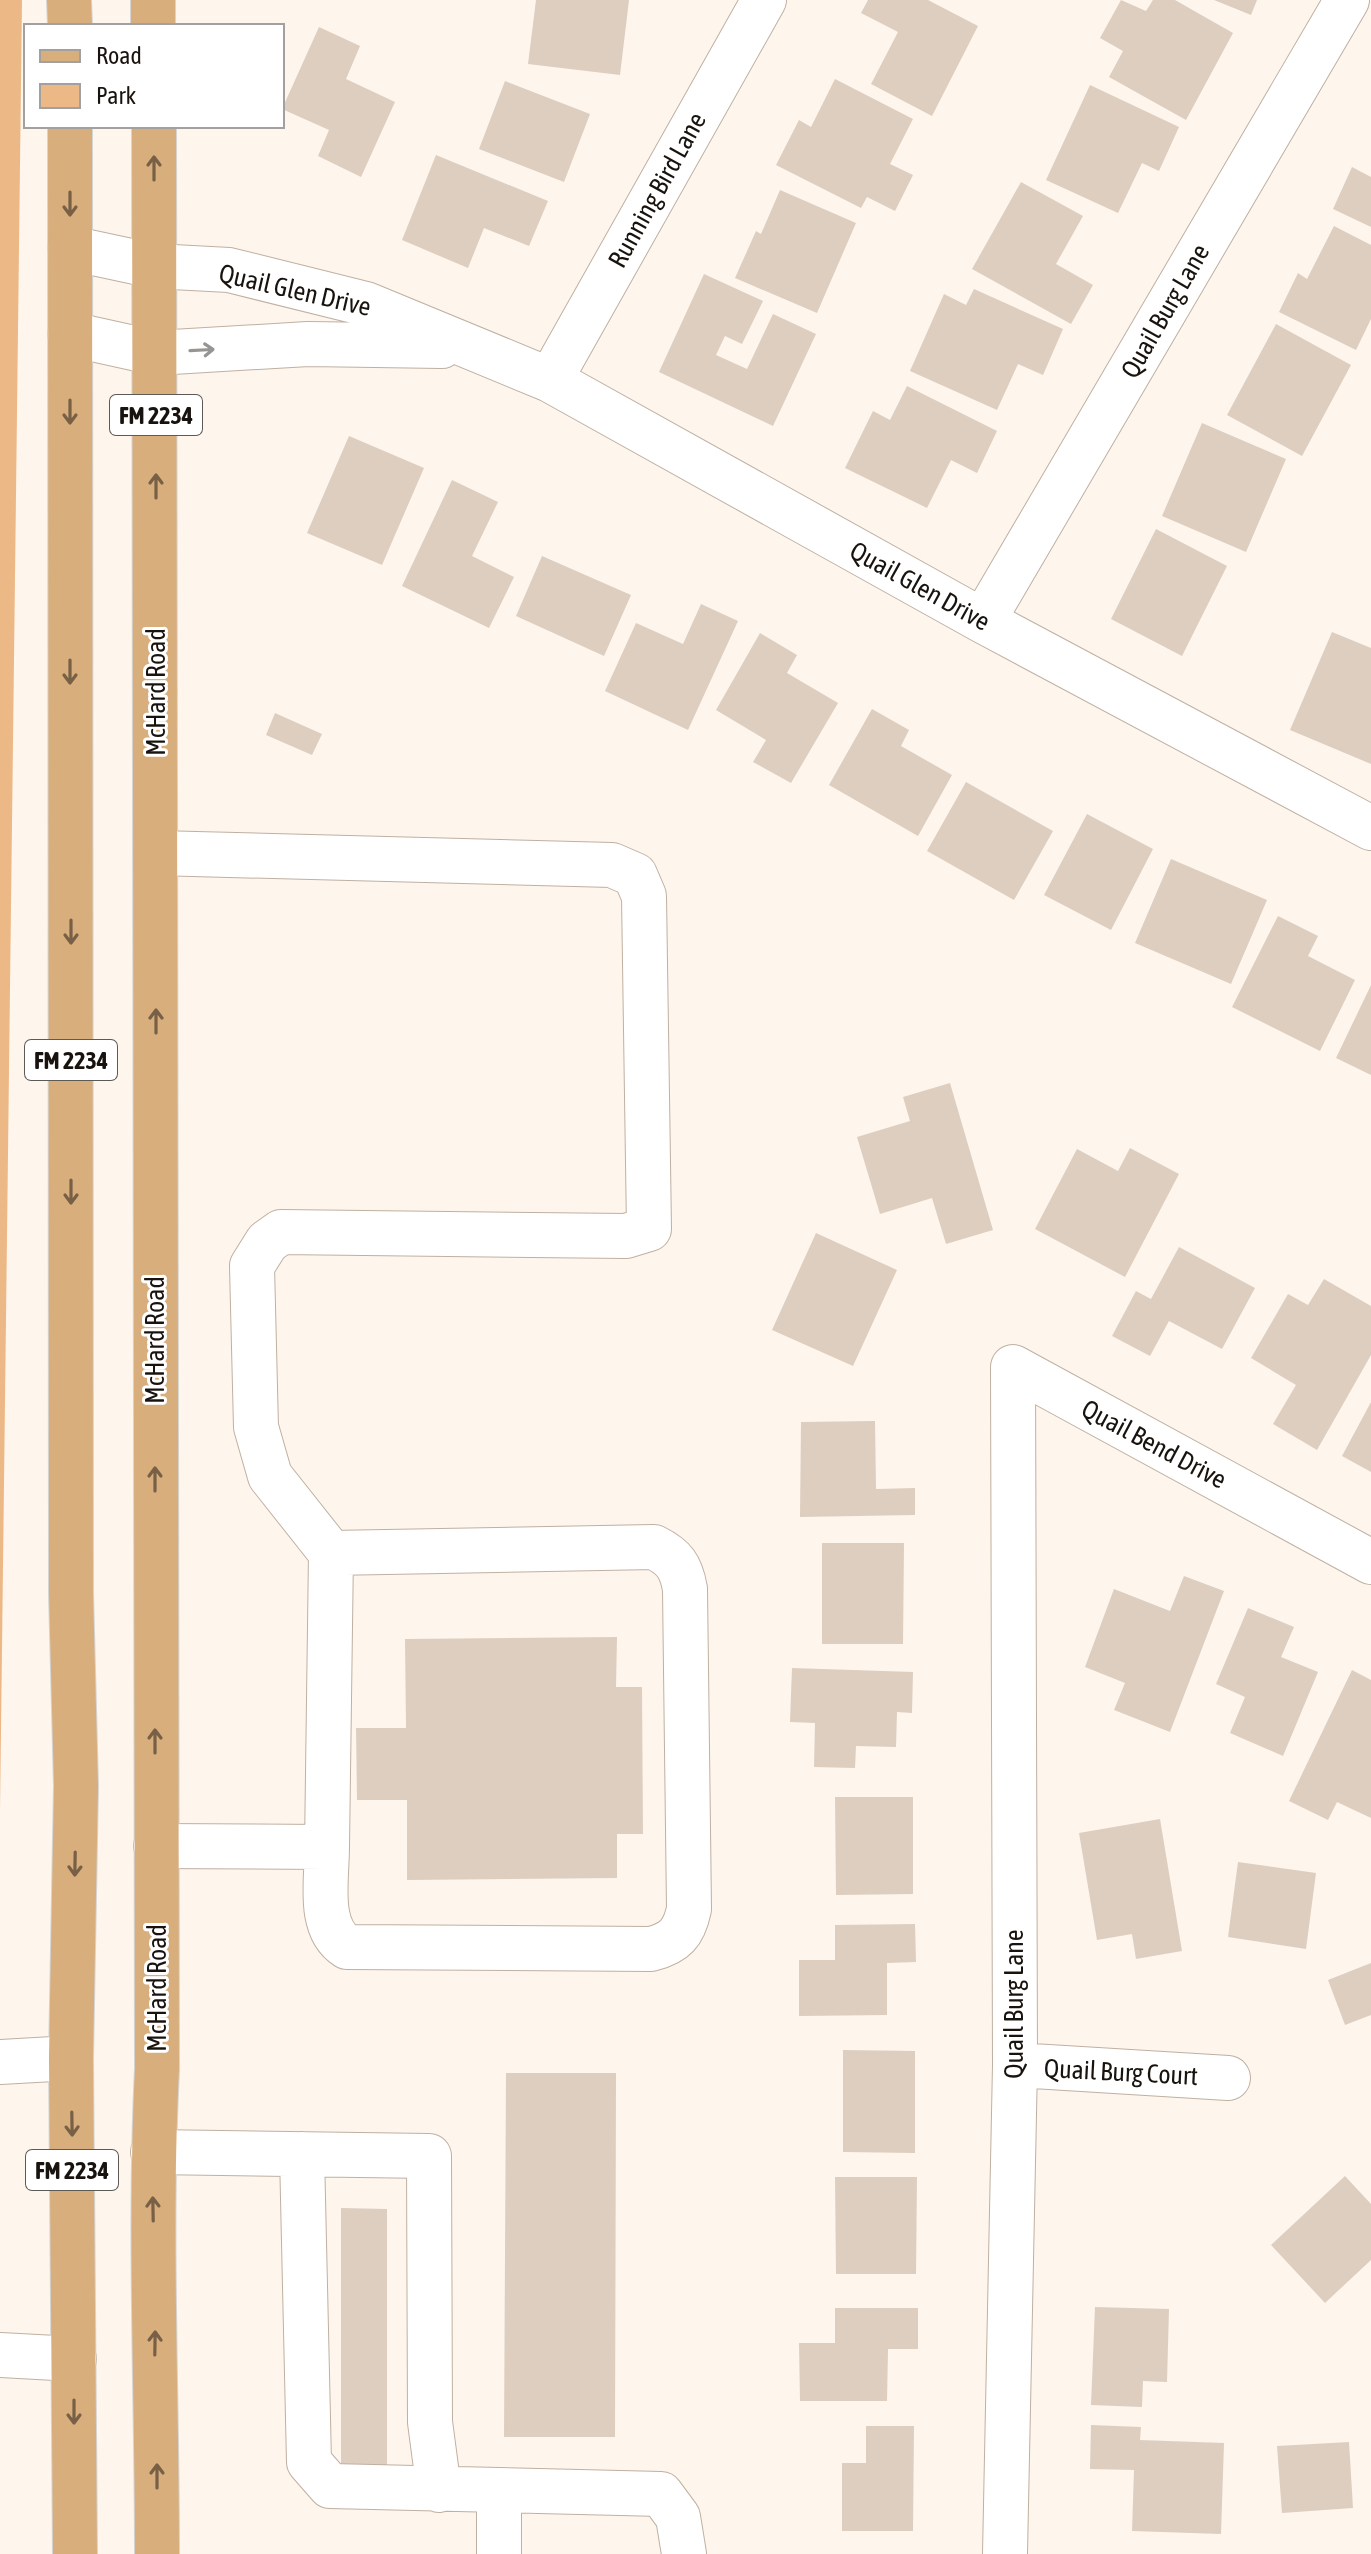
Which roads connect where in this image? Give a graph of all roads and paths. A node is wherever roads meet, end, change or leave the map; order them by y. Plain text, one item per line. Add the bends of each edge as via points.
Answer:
1 (69, 0) edge
2 (153, 0) edge
3 (764, 0) edge
4 (1347, 0) edge
5 (70, 24) edge
6 (153, 24) edge
7 (70, 128) edge
8 (154, 128) edge
9 (70, 248) junction
10 (154, 266) junction
11 (70, 334) junction
12 (468, 346) junction
13 (156, 353) junction
14 (550, 380) junction
15 (983, 621) junction
16 (1371, 828) edge
17 (156, 853) junction
18 (1013, 1453) joint
19 (331, 1553) junction
20 (1371, 1562) edge
21 (156, 1846) junction
22 (327, 1847) junction
23 (71, 2058) junction
24 (0, 2062) edge
25 (1015, 2065) junction
26 (1228, 2078) dead end
27 (153, 2152) junction
28 (302, 2154) junction
29 (0, 2355) edge
30 (74, 2359) junction
31 (439, 2490) junction
32 (499, 2491) junction
33 (75, 2554) edge
34 (157, 2554) edge
35 (499, 2554) edge
36 (684, 2554) edge
37 (1005, 2554) edge

1 - 5 main road
2 - 6 main road
3 - 14 street, Running Bird Lane
4 - 15 street, Quail Burg Lane
7 -> 9 main road, FM 2234
10 -> 8 main road, McHard Road / FM 2234
9 - 10 street, Quail Glen Drive
9 - 11 main road, FM 2234
10 - 12 street, Quail Glen Drive via 229,270 366,304
10 - 13 main road, McHard Road / FM 2234
11 - 13 street, Quail Glen Drive
11 -> 23 main road, FM 2234 via 71,1593 76,1786
13 -> 12 street, Quail Glen Drive via 308,344
12 - 14 street, Quail Glen Drive
17 -> 13 main road, McHard Road / FM 2234
14 - 15 street, Quail Glen Drive
15 - 16 street, Quail Glen Drive
17 - 19 street via 612,865 635,875 644,896 649,1229 626,1236 281,1232 267,1242 252,1266 259,1439 270,1476
21 -> 17 main road, McHard Road / FM 2234
18 - 20 street, Quail Bend Drive via 1013,1367
18 - 25 street, Quail Burg Lane
19 - 22 street
19 - 22 street via 654,1547 672,1556 685,1589 689,1909 684,1930 669,1945 651,1949 347,1947 334,1939 328,1924
21 - 22 street
21 - 27 main road, McHard Road / FM 2234
23 - 24 street
23 -> 30 main road, FM 2234
25 - 26 street, Quail Burg Court
25 - 37 street, Quail Burg Lane
27 - 28 street
34 -> 27 main road, McHard Road / FM 2234
28 - 31 street via 309,2462 330,2486
28 - 31 street via 429,2156 430,2422
29 - 30 street
30 -> 33 main road, FM 2234
31 - 32 street
32 - 35 street
32 - 36 street via 661,2494 678,2517

